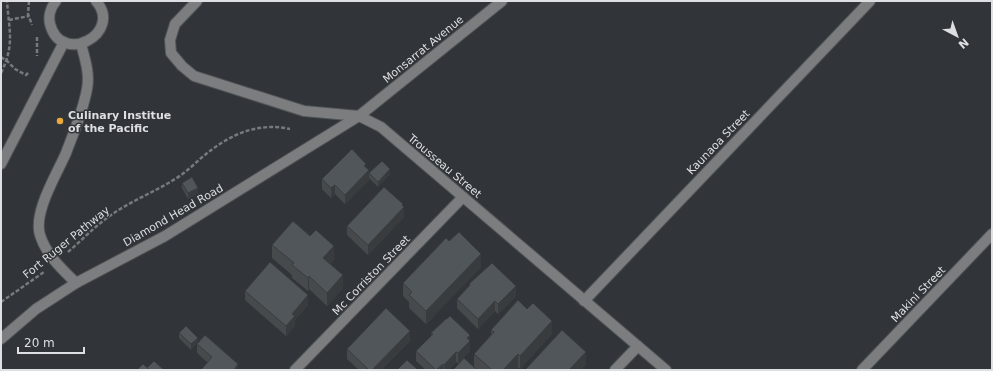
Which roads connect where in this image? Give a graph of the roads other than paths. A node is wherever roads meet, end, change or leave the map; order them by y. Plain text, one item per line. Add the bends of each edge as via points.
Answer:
1 (56, 1) edge
2 (96, 1) edge
3 (197, 1) edge
4 (502, 1) edge
5 (870, 1) edge
6 (64, 42) junction
7 (81, 44) junction
8 (359, 116) junction
9 (1, 164) edge
10 (463, 197) junction
11 (992, 234) edge
12 (76, 283) junction
13 (584, 301) junction
14 (1, 339) edge
15 (638, 346) junction
16 (295, 370) edge
17 (615, 370) edge
18 (666, 370) edge
19 (862, 370) edge

1 - 6 street via 50,12 50,21 54,33
2 - 7 street via 102,12 100,28 89,41
3 - 8 street, Trousseau Street via 175,24 170,40 171,54 194,76 304,110
4 - 8 street, Monsarrat Avenue
5 - 13 street, Kaunaoa Street
6 - 7 street
6 - 9 street
7 - 12 street via 87,65 87,88 79,119 39,216 40,235 49,255
8 - 10 street, Trousseau Street via 381,127
8 - 12 street, Diamond Head Road via 165,236
10 - 13 street, Trousseau Street
10 - 16 street, Mc Corriston Street
11 - 19 street, Makini Street
12 - 14 street, Diamond Head Road via 36,310
13 - 15 street, Trousseau Street
15 - 17 street
15 - 18 street, Trousseau Street

